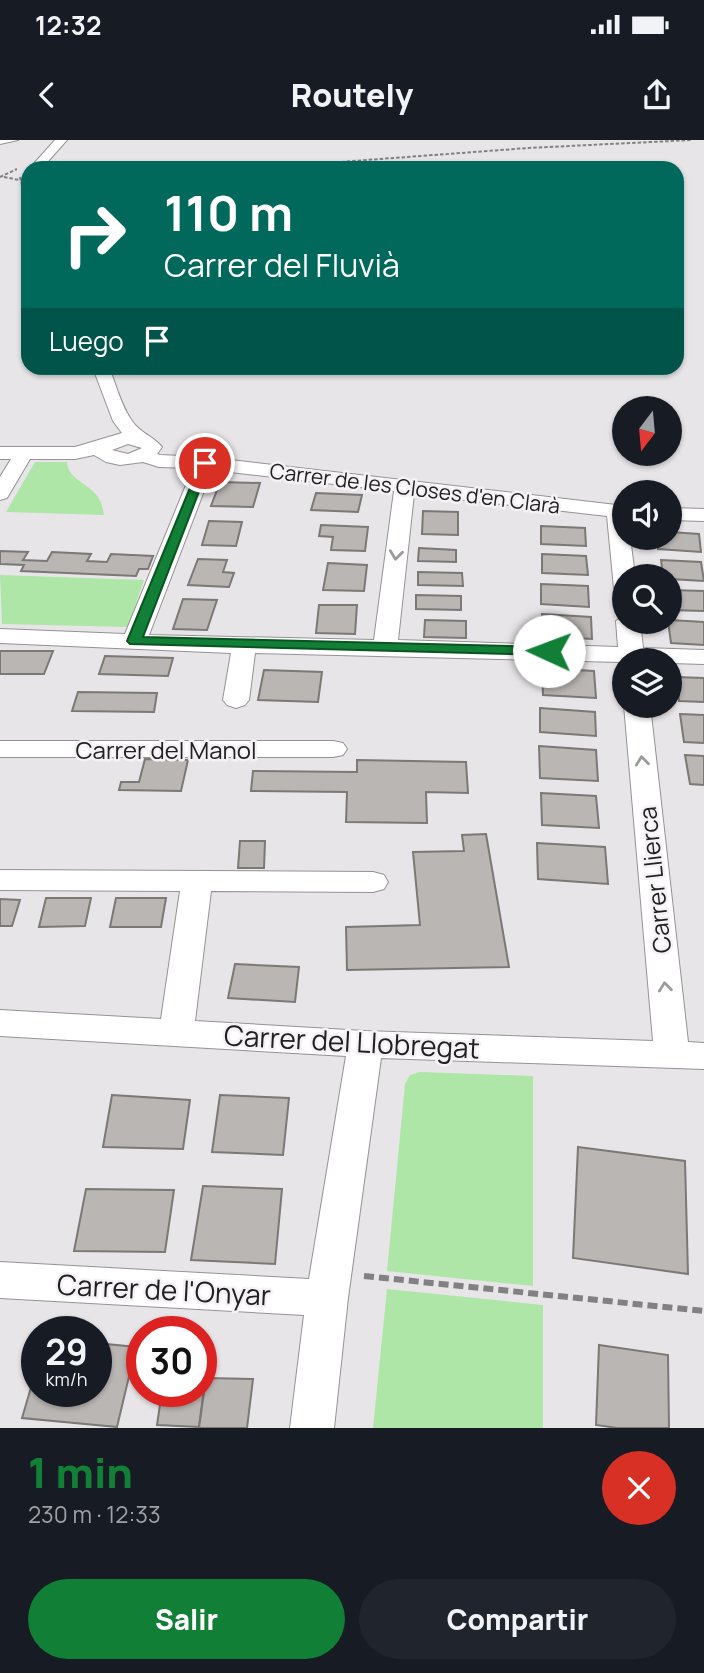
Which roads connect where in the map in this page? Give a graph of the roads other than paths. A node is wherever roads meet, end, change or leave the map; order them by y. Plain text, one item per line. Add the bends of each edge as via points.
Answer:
1 (12, 140) edge
2 (61, 140) edge
3 (0, 141) edge
4 (42, 161) edge
5 (104, 375) edge
6 (122, 421) junction
7 (144, 447) junction
8 (106, 448) junction
9 (0, 453) edge
10 (24, 453) junction
11 (205, 463) junction
12 (405, 487) junction
13 (0, 494) edge
14 (612, 511) edge
15 (682, 515) edge
16 (704, 516) edge
17 (0, 636) edge
18 (134, 641) junction
19 (244, 646) junction
20 (385, 647) junction
21 (612, 655) edge
22 (682, 657) edge
23 (704, 657) edge
24 (236, 700) dead end
25 (638, 718) edge
26 (0, 749) edge
27 (333, 749) dead end
28 (0, 880) edge
29 (198, 882) junction
30 (373, 882) dead end
31 (0, 1023) edge
32 (176, 1032) junction
33 (365, 1044) junction
34 (688, 1056) edge
35 (0, 1280) edge
36 (329, 1285) junction
37 (312, 1428) edge

1 - 3 street
2 - 4 street
5 - 6 street
6 - 7 street
6 - 8 street
7 - 8 street, Carrer de les Closes d'en Clarà via 129,459
7 - 11 street, Carrer de les Closes d'en Clarà via 159,461
8 - 10 street via 88,457
9 - 10 street
10 - 13 street
11 - 12 street, Carrer de les Closes d'en Clarà
11 - 18 street
12 - 14 street, Carrer de les Closes d'en Clarà
12 -> 20 street
15 - 16 street
17 - 18 street
18 - 19 street
19 - 20 street
19 - 24 street
20 - 21 street
22 - 23 street
34 -> 25 street, Carrer Llierca
26 - 27 street, Carrer del Manol
28 - 29 street
29 - 30 street
29 - 32 street
31 - 32 street, Carrer del Llobregat
32 - 33 street, Carrer del Llobregat
33 - 34 street, Carrer del Llobregat
33 - 36 street
35 - 36 street, Carrer de l'Onyar
36 - 37 street

